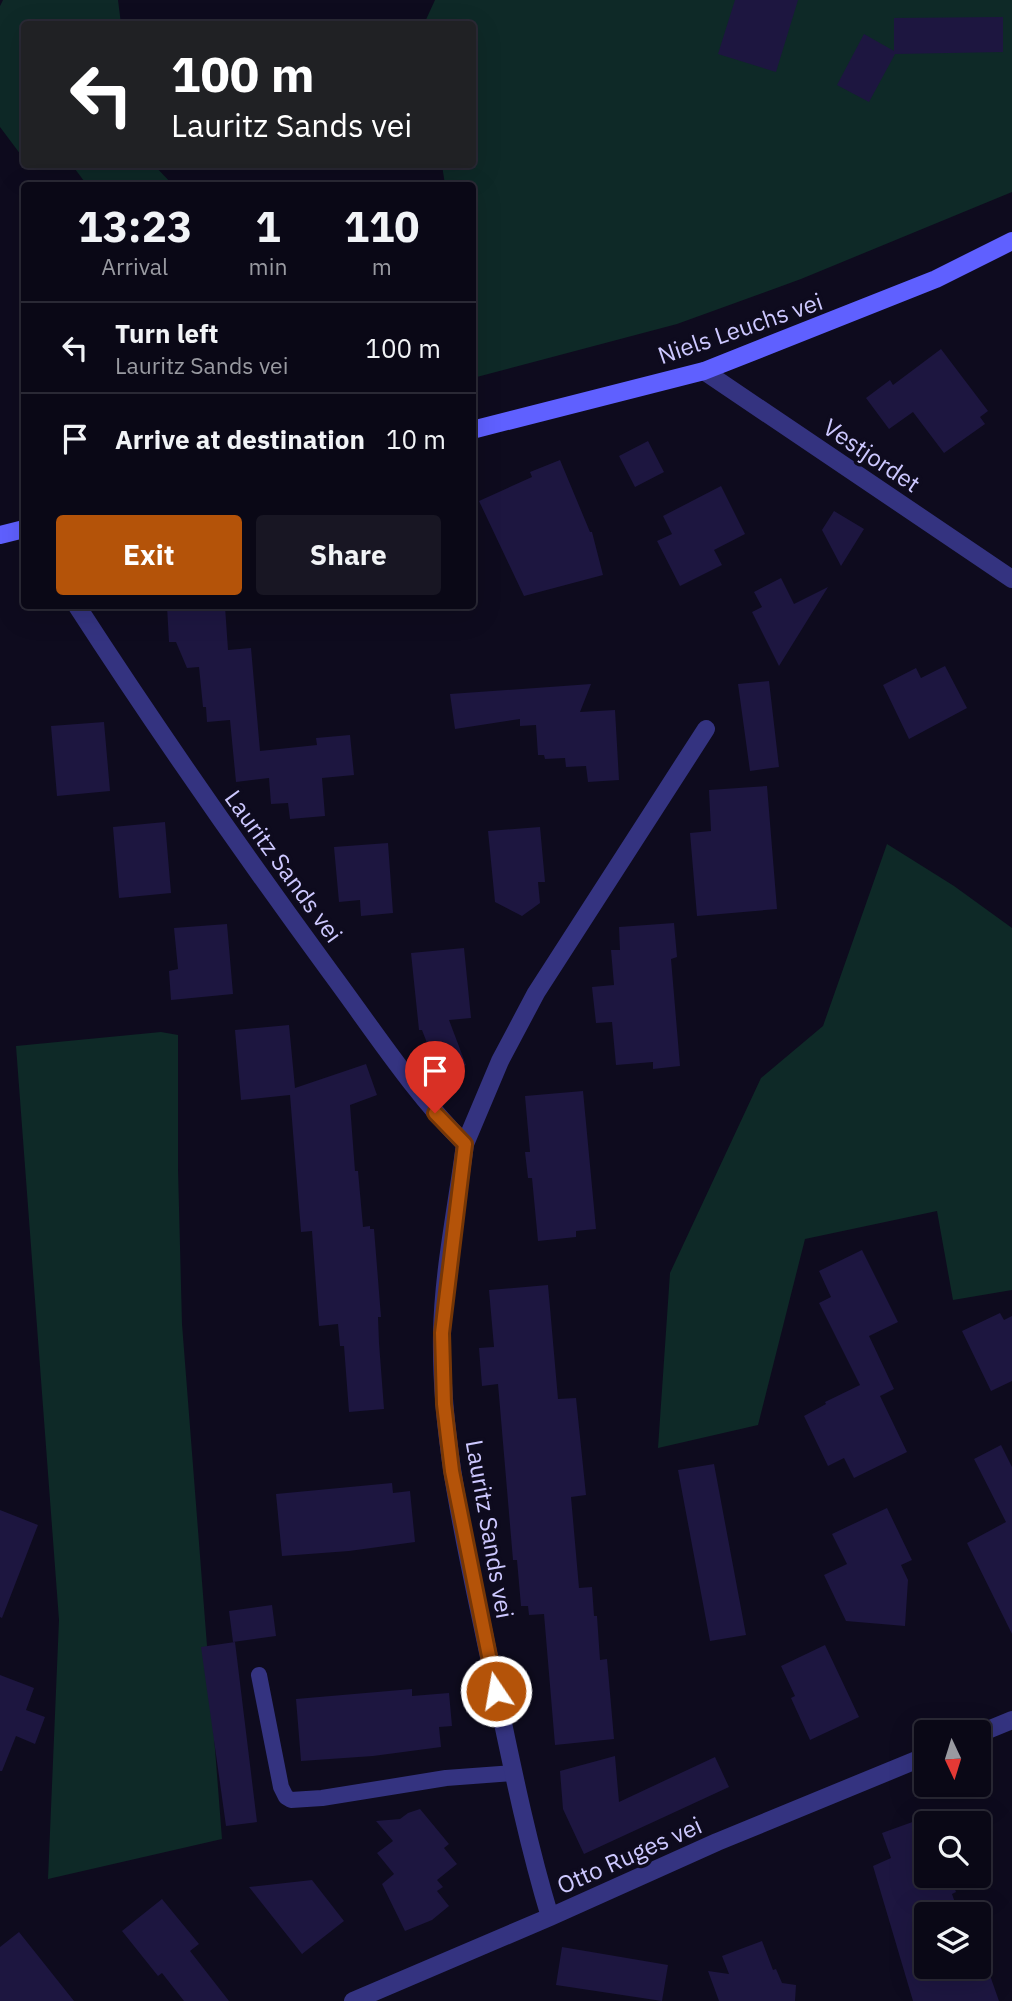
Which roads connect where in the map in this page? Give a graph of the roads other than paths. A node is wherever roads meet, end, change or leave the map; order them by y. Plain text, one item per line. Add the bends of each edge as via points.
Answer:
1 (1012, 241) edge
2 (704, 371) junction
3 (476, 429) edge
4 (21, 530) edge
5 (0, 535) edge
6 (1012, 579) edge
7 (79, 609) edge
8 (706, 729) dead end
9 (465, 1144) junction
10 (259, 1675) dead end
11 (1012, 1720) edge
12 (991, 1729) edge
13 (914, 1761) edge
14 (513, 1773) junction
15 (550, 1917) junction
16 (353, 2001) edge

1 - 2 street, Niels Leuchs vei via 923,284
2 - 3 street, Niels Leuchs vei
2 - 6 street, Vestjordet
4 - 5 street
7 - 9 street, Lauritz Sands vei via 291,919 435,1113
8 - 9 street, Lauritz Sands vei via 536,993 500,1060
9 - 14 street, Lauritz Sands vei via 442,1333 444,1404 452,1471
10 - 14 lane via 281,1787 290,1800 446,1777
11 - 12 street
13 - 15 street, Otto Ruges vei
14 - 15 street, Lauritz Sands vei
15 - 16 street, Otto Ruges vei

